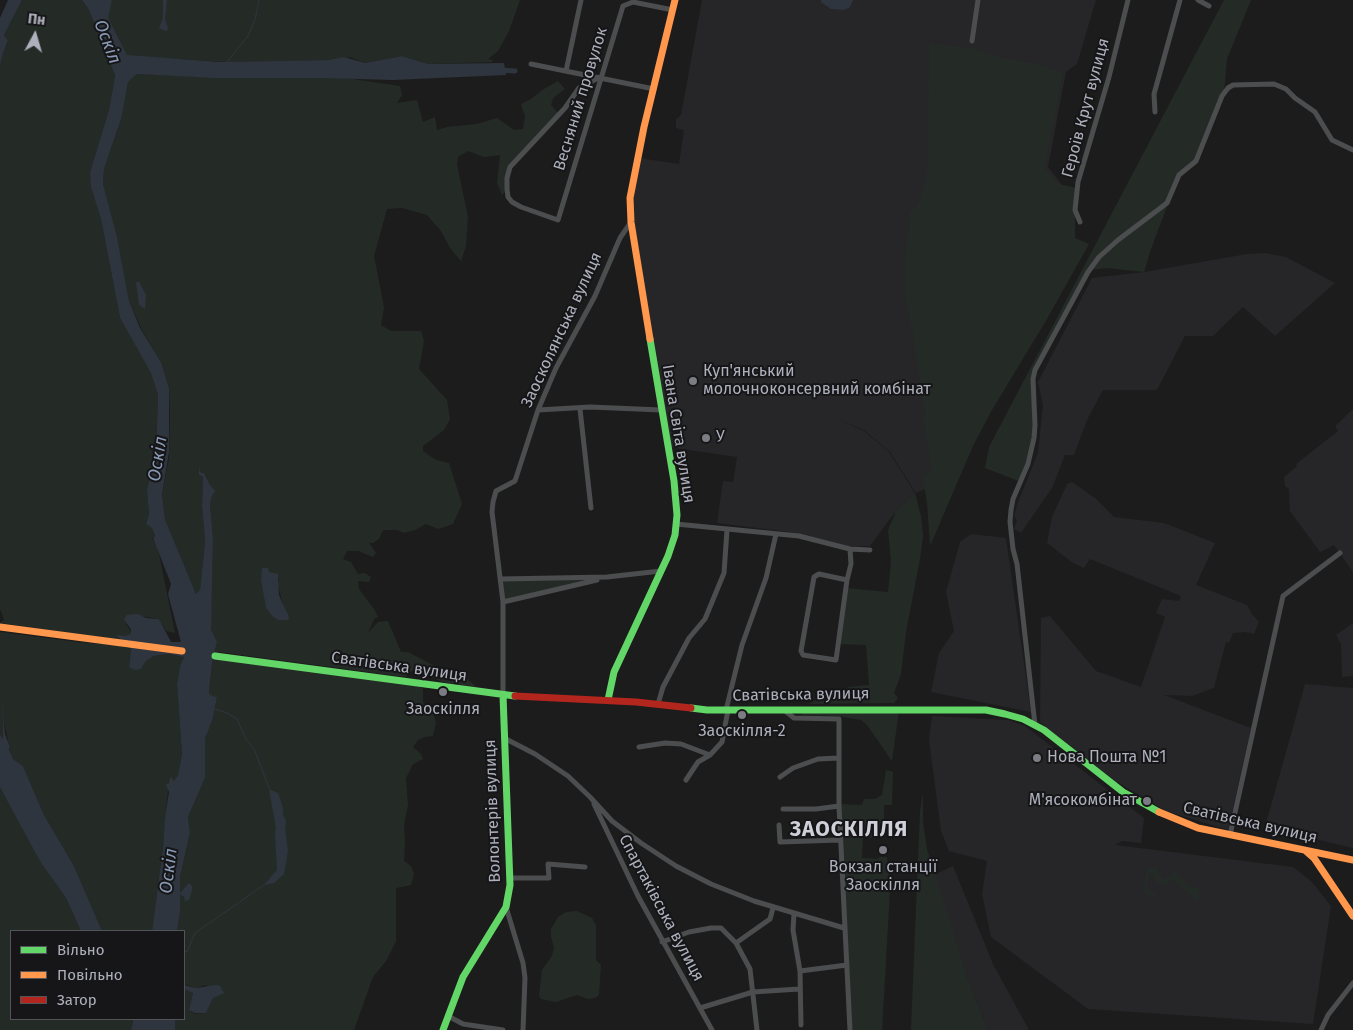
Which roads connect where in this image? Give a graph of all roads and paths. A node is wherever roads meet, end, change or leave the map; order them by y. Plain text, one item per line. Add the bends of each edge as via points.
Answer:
1 (581, 0) edge
2 (676, 0) edge
3 (978, 0) edge
4 (1128, 0) edge
5 (1180, 0) edge
6 (1198, 0) edge
7 (1209, 6) dead end
8 (673, 10) junction
9 (972, 41) dead end
10 (531, 64) dead end
11 (566, 71) junction
12 (600, 77) junction
13 (654, 89) junction
14 (1155, 112) dead end
15 (1353, 150) edge
16 (630, 222) junction
17 (1080, 222) dead end
18 (580, 409) junction
19 (538, 410) junction
20 (661, 410) junction
21 (591, 508) dead end
22 (676, 524) junction
23 (727, 530) junction
24 (776, 534) junction
25 (850, 549) junction
26 (870, 550) dead end
27 (1340, 553) dead end
28 (661, 571) junction
29 (607, 577) junction
30 (501, 579) junction
31 (846, 580) junction
32 (503, 602) junction
33 (2, 627) edge
34 (182, 651) dead end
35 (215, 656) dead end
36 (503, 695) junction
37 (608, 700) junction
38 (658, 704) junction
39 (727, 710) junction
40 (784, 710) junction
41 (1035, 725) junction
42 (504, 738) junction
43 (639, 747) dead end
44 (710, 755) junction
45 (840, 758) junction
46 (780, 777) dead end
47 (686, 780) dead end
48 (590, 797) junction
49 (839, 806) junction
50 (783, 809) dead end
51 (779, 825) dead end
52 (1230, 835) junction
53 (840, 840) junction
54 (1306, 851) junction
55 (1353, 860) edge
56 (586, 867) dead end
57 (510, 878) junction
58 (506, 906) junction
59 (773, 908) junction
60 (794, 913) junction
61 (1353, 916) edge
62 (844, 928) junction
63 (662, 942) junction
64 (736, 943) junction
65 (848, 965) junction
66 (800, 971) junction
67 (1353, 983) edge
68 (799, 988) junction
69 (753, 992) junction
70 (700, 1008) junction
71 (448, 1016) junction
72 (801, 1025) dead end
73 (443, 1030) edge
74 (503, 1030) edge
75 (523, 1030) edge
76 (712, 1030) edge
77 (757, 1030) edge
78 (850, 1030) edge
79 (1321, 1030) edge

1 - 11 street
2 - 8 main road, Заосколянська вулиця
3 - 9 street
4 - 17 street, Героїв Крут вулиця via 1078,182 1075,210
5 - 14 street via 1154,94
6 - 7 street
8 - 12 street, Весняний провулок via 633,2 623,6
8 - 13 main road, Заосколянська вулиця
10 - 11 street
11 - 12 street
12 - 12 street, Весняний провулок via 558,220 512,202 507,189 510,167 565,108 579,88
12 - 13 street
13 - 16 main road, Заосколянська вулиця via 630,198
15 - 41 street via 1332,140 1315,112 1286,89 1274,84 1233,85 1222,96 1196,161 1179,175 1168,203 1118,240 1088,272 1035,370 1034,438 1011,510 1012,543
16 - 19 street, Заосколянська вулиця
16 - 20 main road, Івана Світа вулиця
18 - 19 street
18 - 20 street
18 - 21 street
19 - 30 street, Заосколянська вулиця via 515,481 496,490 493,502
20 - 22 main road, Івана Світа вулиця via 674,481
22 - 23 street
22 - 28 main road, Івана Світа вулиця
23 - 24 street
23 - 38 street via 724,573 706,619 689,638 663,687
24 - 25 street via 799,536
24 - 39 street via 766,578 742,646
25 - 26 street
25 - 31 street via 850,572
27 - 52 street via 1283,596
28 - 29 street
28 - 37 main road, Івана Світа вулиця via 614,672
29 - 30 street
29 - 32 street
30 - 32 street, Заосколянська вулиця
31 - 31 street via 836,660 803,654 801,650 814,578 819,574
32 - 36 street, Заосколянська вулиця
33 - 34 main road
35 - 36 main road, Сватівська вулиця
36 - 37 main road, Сватівська вулиця
36 - 42 main road, Волонтерів вулиця
37 - 38 main road, Сватівська вулиця
38 - 39 main road, Сватівська вулиця
39 - 40 main road, Сватівська вулиця
39 - 44 street via 722,742
40 - 41 main road, Сватівська вулиця via 986,710
40 - 45 street via 794,718 839,719
41 - 52 main road, Сватівська вулиця via 1145,806 1198,828
42 - 48 street via 544,759
42 - 57 main road, Волонтерів вулиця
43 - 44 street via 681,744
44 - 47 street via 698,762
45 - 46 street via 818,759 792,768
45 - 49 street
48 - 59 street via 612,821 676,866 711,884
48 - 63 street, Спартаківська вулиця
49 - 50 street
49 - 53 street
51 - 53 street via 780,842
52 - 54 main road, Сватівська вулиця
53 - 62 street
54 - 55 main road, Сватівська вулиця
54 - 61 main road
56 - 57 street via 548,864 549,878
57 - 58 main road, Волонтерів вулиця
58 - 71 main road, Волонтерів вулиця via 463,976
58 - 75 street via 523,963
59 - 60 street
59 - 64 street via 770,919
60 - 62 street
60 - 66 street via 793,930
62 - 65 street
63 - 64 street via 689,932 721,928
63 - 70 street, Спартаківська вулиця
64 - 69 street via 750,969
65 - 66 street
65 - 78 street
66 - 68 street
67 - 79 street via 1328,1015
68 - 69 street
68 - 72 street
69 - 70 street
69 - 77 street
70 - 76 street, Спартаківська вулиця
71 - 73 main road, Волонтерів вулиця
71 - 74 street via 463,1024

